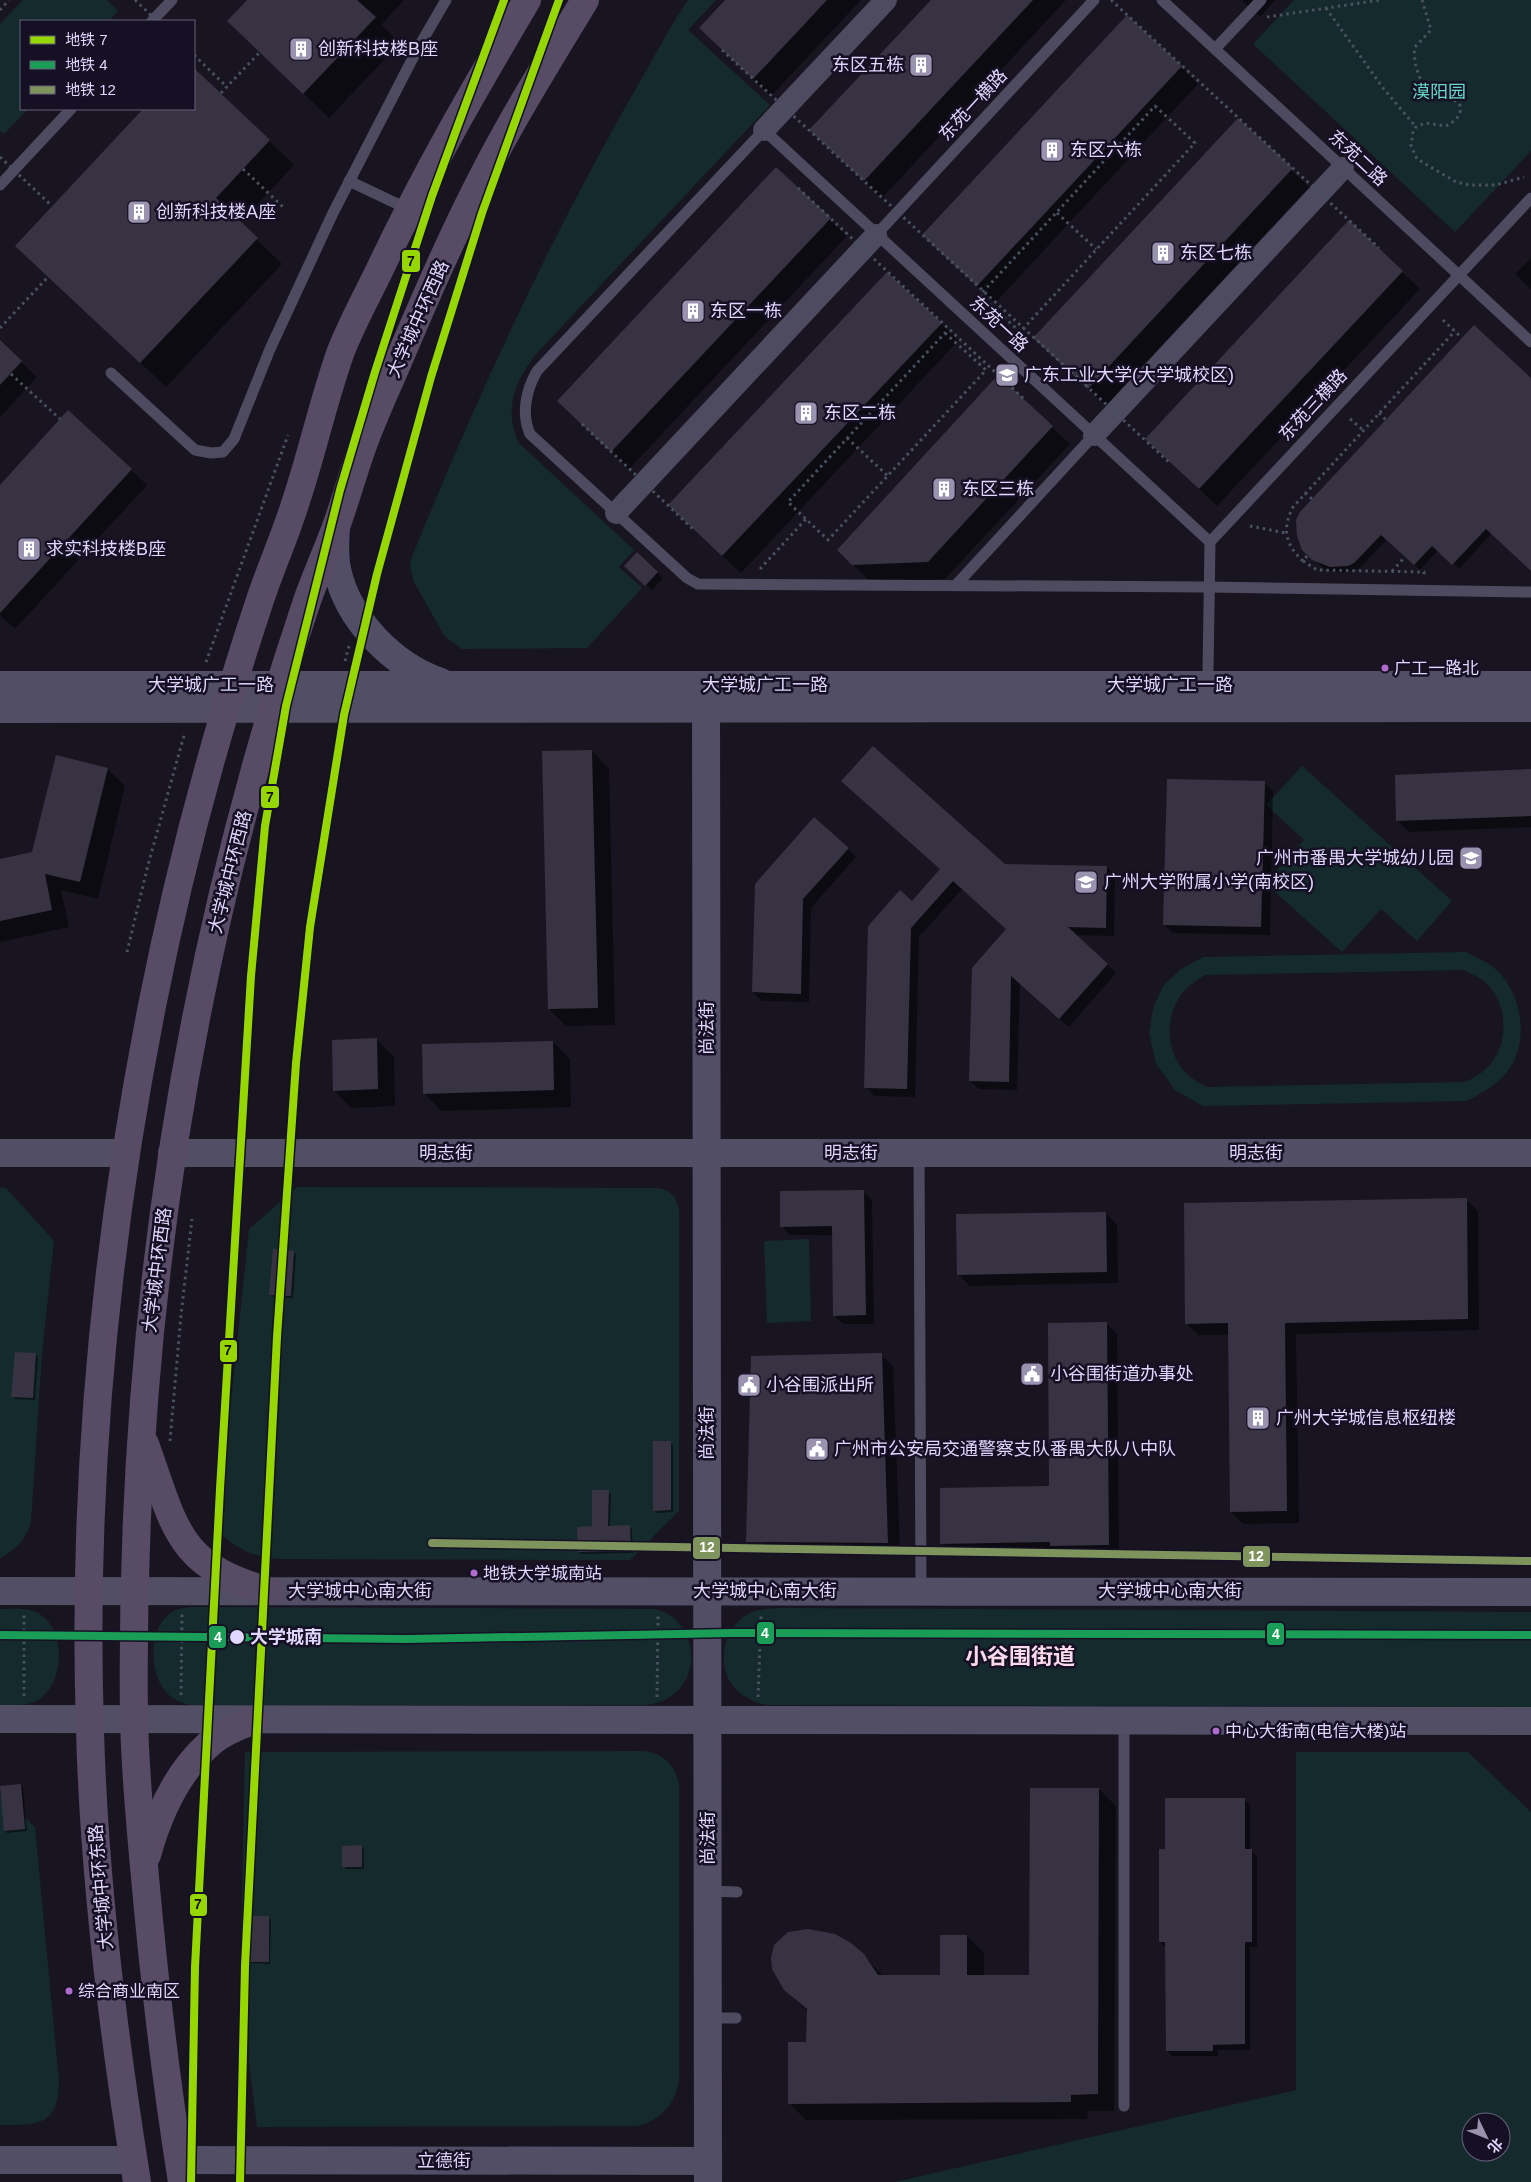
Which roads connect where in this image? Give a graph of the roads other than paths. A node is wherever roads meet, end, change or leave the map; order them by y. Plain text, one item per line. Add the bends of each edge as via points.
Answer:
1 (172, 0) edge
2 (446, 0) edge
3 (527, 0) edge
4 (585, 0) edge
5 (886, 0) edge
6 (1094, 0) edge
7 (1162, 0) edge
8 (1260, 0) edge
9 (153, 20) edge
10 (1215, 49) junction
11 (70, 110) edge
12 (764, 130) junction
13 (1343, 168) junction
14 (349, 181) junction
15 (0, 184) edge
16 (1531, 198) edge
17 (408, 209) junction
18 (876, 234) junction
19 (1459, 274) junction
20 (1531, 342) edge
21 (111, 373) dead end
22 (1094, 435) junction
23 (616, 513) junction
24 (337, 523) junction
25 (1210, 542) junction
26 (956, 585) junction
27 (1209, 587) junction
28 (1531, 592) edge
29 (1208, 672) dead end
30 (1531, 684) edge
31 (0, 685) edge
32 (449, 685) junction
33 (230, 697) junction
34 (278, 697) junction
35 (706, 697) junction
36 (1531, 708) edge
37 (0, 709) edge
38 (1531, 1152) edge
39 (0, 1153) edge
40 (126, 1153) junction
41 (172, 1153) junction
42 (707, 1153) junction
43 (919, 1153) junction
44 (141, 1432) junction
45 (0, 1591) edge
46 (89, 1591) junction
47 (134, 1591) junction
48 (269, 1591) junction
49 (707, 1591) junction
50 (921, 1591) junction
51 (1531, 1592) edge
52 (0, 1719) edge
53 (89, 1720) junction
54 (134, 1720) junction
55 (255, 1720) junction
56 (708, 1720) junction
57 (1124, 1720) junction
58 (1531, 1721) edge
59 (144, 1866) junction
60 (708, 1891) junction
61 (736, 1892) dead end
62 (708, 2018) junction
63 (736, 2018) dead end
64 (1124, 2106) dead end
65 (0, 2160) edge
66 (135, 2171) edge
67 (181, 2171) edge
68 (708, 2172) edge

1 - 9 lane
2 - 14 lane
3 - 17 main road
4 - 24 main road, 大学城中环西路 via 483,176 414,323 364,443
5 - 12 street
6 - 18 lane, 东苑一横路
7 - 10 lane, 东苑二路
8 - 10 lane
10 - 13 lane, 东苑二路
11 - 15 lane
12 - 18 lane, 东苑一路
12 - 23 lane via 533,378 525,407 530,434
13 - 19 lane, 东苑二路
13 - 22 street
14 - 17 lane
14 - 21 lane via 270,349 234,439 222,452 195,450
16 - 19 lane, 东苑三横路
17 - 33 main road via 342,350 308,464 261,596
18 - 22 lane, 东苑一路
18 - 23 street
19 - 20 lane, 东苑二路
19 - 25 lane, 东苑三横路
22 - 25 lane, 东苑一路
22 - 26 lane
23 - 26 lane via 691,581 704,585
24 - 32 main road via 334,551 337,570 352,606 365,626 407,666 425,677
24 - 34 main road, 大学城中环西路 via 308,598
25 - 27 lane
26 - 27 lane
27 - 28 lane
27 - 29 lane
30 - 35 main road, 大学城广工一路
31 - 33 main road, 大学城广工一路
32 - 34 main road, 大学城广工一路
32 - 35 main road, 大学城广工一路
33 - 34 main road, 大学城广工一路
33 - 37 main road, 大学城广工一路
33 - 40 main road via 184,862 156,985
34 - 35 main road, 大学城广工一路
34 - 41 main road, 大学城中环西路 via 224,891 196,1013
35 - 36 main road, 大学城广工一路
35 - 42 main road, 尚法街
38 - 43 main road, 明志街
39 - 40 main road
40 - 46 main road via 99,1381
41 - 42 main road, 明志街
41 - 44 main road, 大学城中环西路 via 150,1319
42 - 43 main road, 明志街
42 - 49 main road, 尚法街
43 - 50 lane
44 - 47 main road, 大学城中环西路
44 - 48 main road via 173,1522 190,1549 222,1575
45 - 46 main road, 大学城中心南大街
46 - 47 main road, 大学城中心南大街
46 - 53 main road, 大学城中环东路
47 - 48 main road, 大学城中心南大街
47 - 54 main road, 大学城中环西路
48 - 49 main road, 大学城中心南大街
49 - 50 main road, 大学城中心南大街
49 - 56 main road, 尚法街
50 - 51 main road, 大学城中心南大街
52 - 53 main road
53 - 54 main road
53 - 66 main road, 大学城中环东路 via 101,1902
54 - 55 main road
54 - 59 main road
55 - 56 main road
55 - 59 main road via 209,1744 185,1772 160,1817
56 - 57 main road
56 - 60 main road, 尚法街
57 - 58 main road
57 - 64 lane
59 - 67 main road via 154,1976
60 - 61 lane
60 - 62 main road, 尚法街
62 - 63 lane
62 - 68 main road, 尚法街
65 - 66 main road
67 - 68 main road, 立德街

